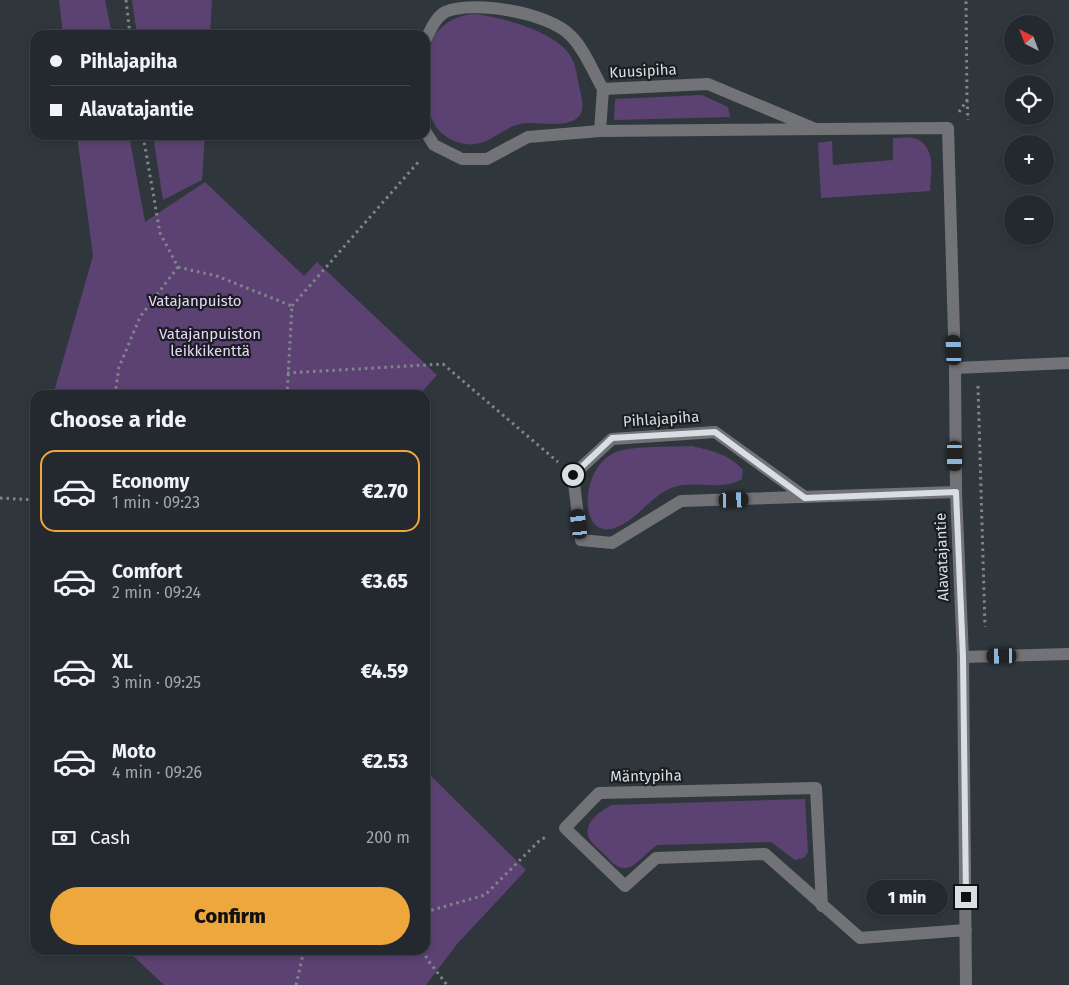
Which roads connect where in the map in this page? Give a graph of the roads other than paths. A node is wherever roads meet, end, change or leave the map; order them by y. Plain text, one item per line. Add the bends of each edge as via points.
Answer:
1 (430, 30) edge
2 (603, 89) junction
3 (948, 128) joint
4 (818, 130) junction
5 (600, 131) junction
6 (430, 138) edge
7 (1069, 363) edge
8 (955, 368) junction
9 (956, 492) junction
10 (805, 498) junction
11 (1069, 654) edge
12 (963, 657) junction
13 (822, 906) junction
14 (966, 930) junction
15 (966, 985) edge

1 - 2 street, Kuusipiha via 443,13 462,4 491,4 545,19 570,35
2 - 4 street, Kuusipiha via 708,84
2 - 5 street
3 - 4 street, Kuusipiha
3 - 8 street, Alavatajantie
4 - 5 street, Kuusipiha
5 - 6 street, Kuusipiha via 528,137 487,159 462,159 434,144
7 - 8 street
8 - 9 street, Alavatajantie
9 - 10 street
9 - 12 street, Alavatajantie
10 - 10 street, Pihlajapiha via 681,501 612,543 581,540 573,475 612,438 715,432
11 - 12 street
12 - 14 street, Alavatajantie
13 - 13 street, Mäntypiha via 765,854 656,858 625,886 565,828 599,793 816,788
13 - 14 street via 860,938
14 - 15 street, Alavatajantie

